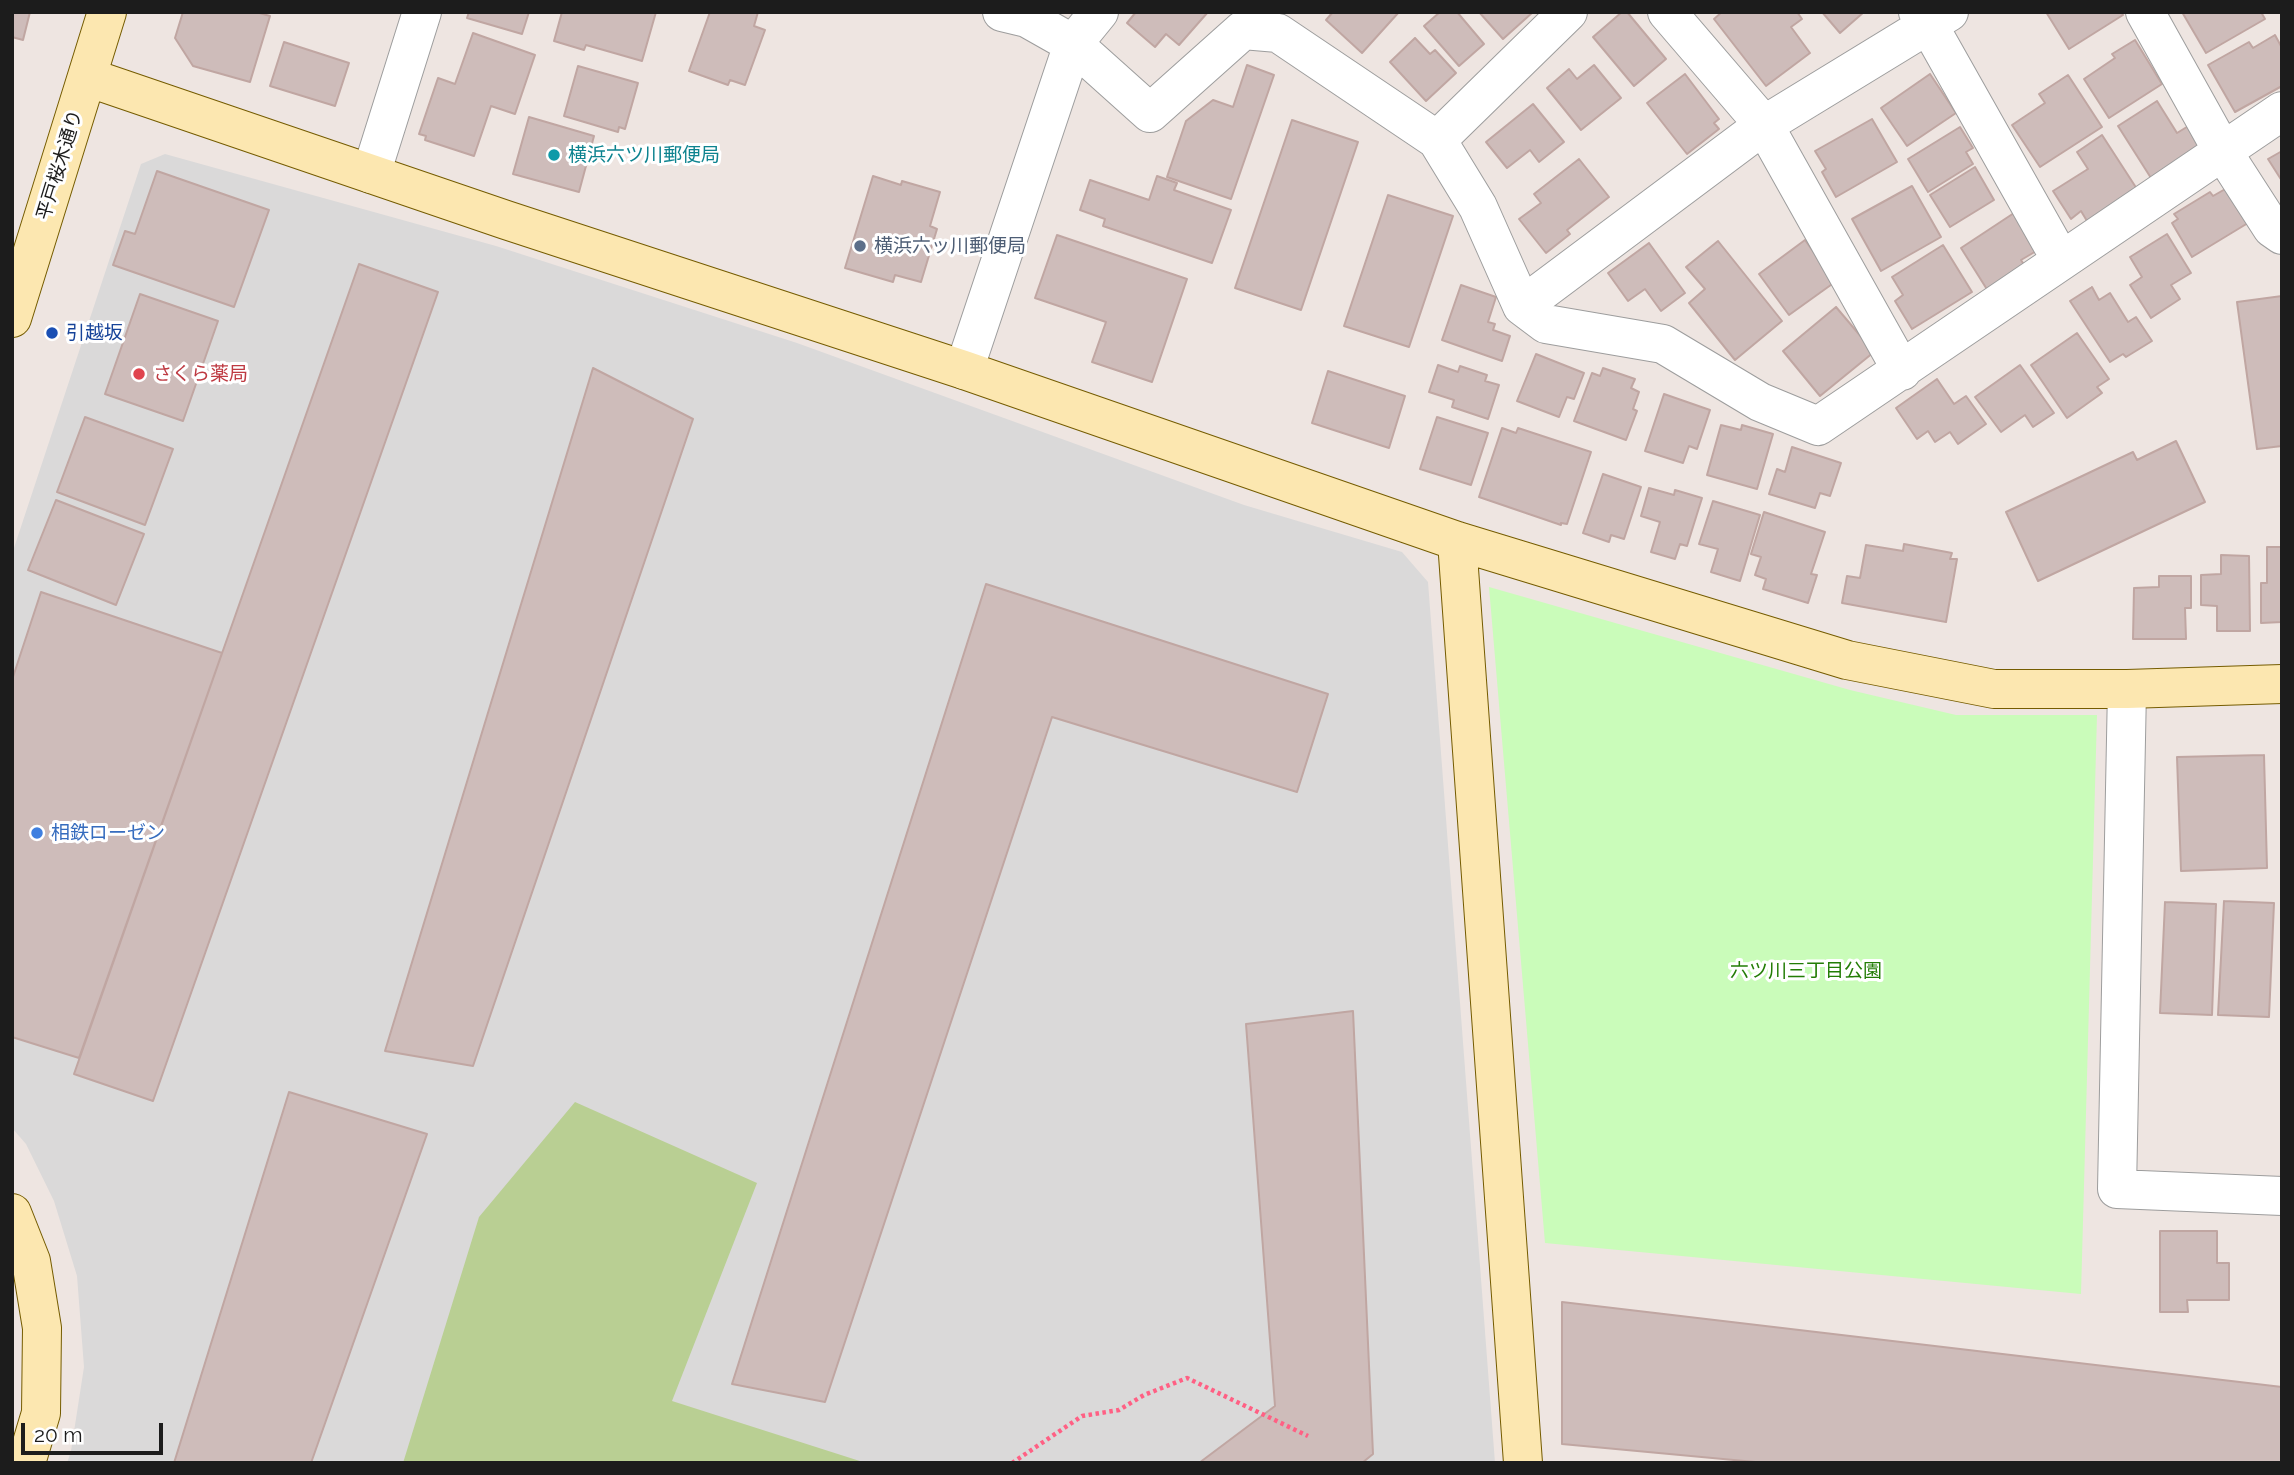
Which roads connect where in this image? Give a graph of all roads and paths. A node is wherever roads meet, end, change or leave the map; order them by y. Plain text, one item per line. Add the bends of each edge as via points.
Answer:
1 (107, 12) edge
2 (422, 12) edge
3 (1002, 12) edge
4 (1099, 12) edge
5 (1568, 12) edge
6 (1667, 12) edge
7 (2145, 12) edge
8 (1932, 17) edge
9 (1073, 44) junction
10 (87, 77) junction
11 (2282, 111) edge
12 (1764, 125) junction
13 (1437, 140) junction
14 (2223, 152) junction
15 (371, 174) junction
16 (2282, 235) edge
17 (2061, 260) junction
18 (1522, 306) junction
19 (12, 318) edge
20 (964, 370) junction
21 (1902, 371) junction
22 (1457, 541) junction
23 (2282, 684) edge
24 (2127, 689) junction
25 (2282, 1196) edge
26 (12, 1213) edge
27 (1308, 1436) dead end
28 (26, 1463) edge
29 (1012, 1463) edge
30 (1523, 1463) edge

1 - 10 street, 平戸桜木通り
2 - 15 street
3 - 9 street via 1027,19
4 - 9 street
5 - 13 street
6 - 12 street
7 - 14 street
8 - 12 street
8 - 17 street
9 - 13 street via 1150,113 1243,30 1278,33
9 - 20 street
10 - 15 street
10 - 19 street, 平戸桜木通り
11 - 14 street
12 - 18 street
12 - 21 street
13 - 18 street via 1478,207
14 - 16 street via 2272,228
14 - 17 street
15 - 20 street
17 - 21 street
18 - 21 street via 1546,324 1663,344 1760,402 1818,426
20 - 22 street
22 - 24 street via 1847,660 1994,689
22 - 30 street
23 - 24 street
24 - 25 street via 2117,1189
26 - 28 street via 31,1261 41,1328 41,1413
27 - 29 path via 1187,1378 1119,1410 1082,1416

